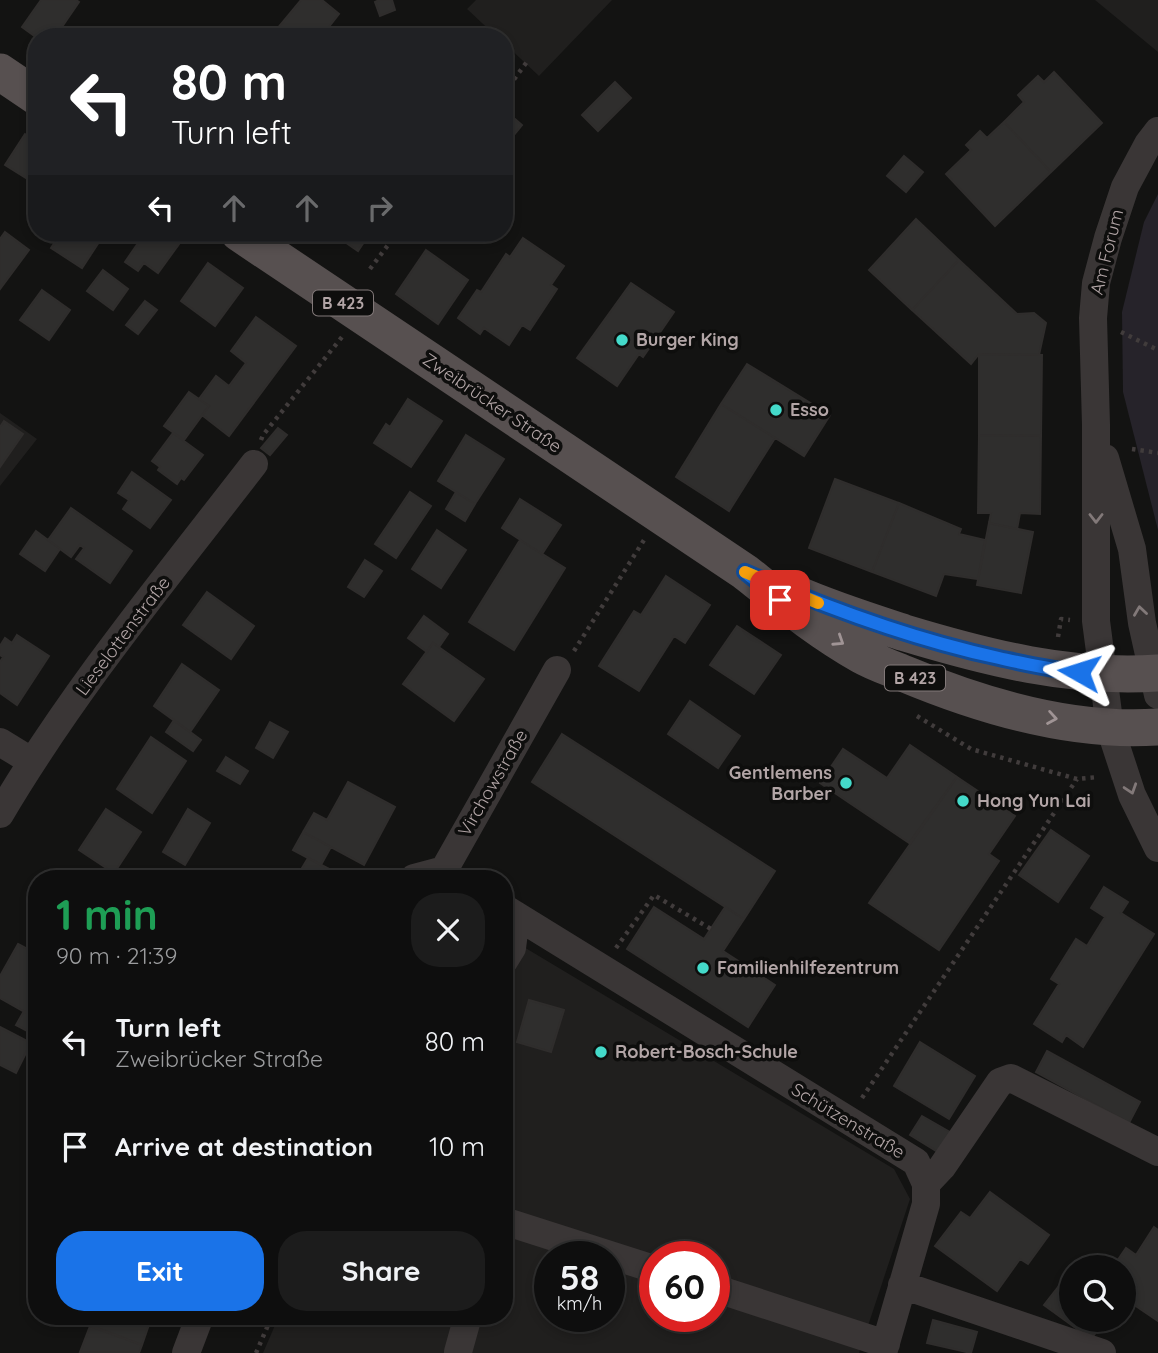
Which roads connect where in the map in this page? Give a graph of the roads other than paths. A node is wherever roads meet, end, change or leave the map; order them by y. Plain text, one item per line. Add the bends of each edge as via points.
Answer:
1 (0, 72) edge
2 (28, 91) edge
3 (1158, 131) edge
4 (252, 242) edge
5 (1096, 425) junction
6 (254, 464) road end
7 (1132, 549) junction
8 (745, 572) junction
9 (1158, 582) edge
10 (557, 670) road end
11 (1104, 673) junction
12 (1156, 680) edge
13 (1158, 727) edge
14 (1110, 728) junction
15 (0, 742) edge
16 (31, 761) junction
17 (0, 814) edge
18 (1158, 848) edge
19 (452, 870) edge
20 (513, 914) edge
21 (1158, 1152) edge
22 (926, 1184) junction
23 (513, 1224) edge
24 (639, 1264) edge
25 (902, 1285) junction
26 (730, 1295) edge
27 (197, 1325) edge
28 (466, 1325) edge
29 (884, 1348) edge
30 (458, 1352) edge
31 (186, 1353) edge
32 (1102, 1353) edge

1 - 2 main road
3 - 5 street, Am Forum via 1121,200 1097,283 1093,317
4 - 8 main road, Zweibrücker Straße / B 423
5 - 7 street, Am Forum
5 -> 11 street, Am Forum via 1096,621
6 - 16 street, Lieselottenstraße
7 - 9 street, Am Forum
12 -> 7 street, Am Forum
8 - 11 main road, Zweibrücker Straße / B 423 via 808,600 958,649 1053,670
8 -> 14 main road, Zweibrücker Straße / B 423 via 862,656 994,705
10 - 19 street, Virchowstraße
11 - 12 main road, Zweibrücker Straße / B 423
11 - 14 street, Am Forum
13 - 14 main road, Zweibrücker Straße
14 -> 18 street via 1132,794
15 - 16 street
16 - 17 street, Lieselottenstraße
20 - 22 street, Schützenstraße via 916,1163
21 - 22 street via 1012,1078 1000,1082 943,1167
22 - 25 street via 926,1204
23 - 24 street
25 - 29 street
25 - 32 street
26 - 29 street
27 - 31 street
28 - 30 street

